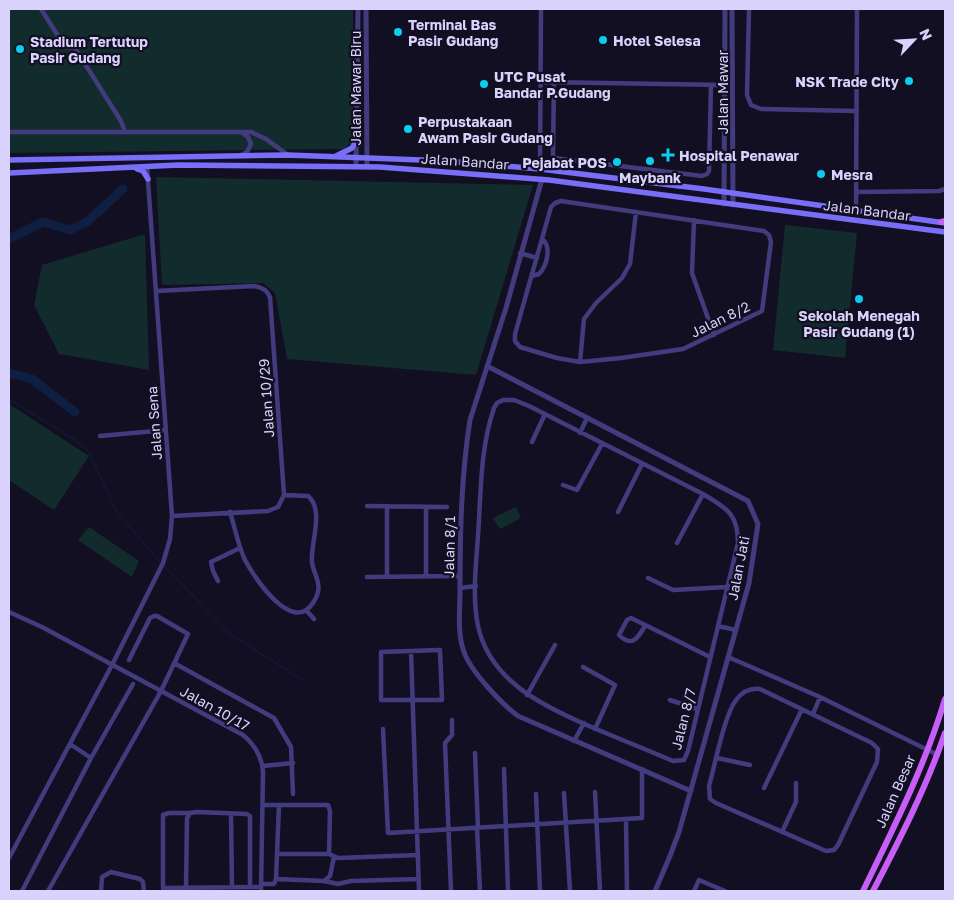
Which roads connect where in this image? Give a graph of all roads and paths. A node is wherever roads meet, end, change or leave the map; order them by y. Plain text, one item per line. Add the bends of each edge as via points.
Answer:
1 (41, 9) edge
2 (358, 9) edge
3 (366, 9) edge
4 (541, 9) edge
5 (725, 9) edge
6 (732, 9) edge
7 (748, 9) edge
8 (857, 9) edge
9 (541, 82) junction
10 (554, 82) junction
11 (711, 85) junction
12 (725, 85) junction
13 (857, 111) junction
14 (240, 131) junction
15 (9, 132) edge
16 (125, 132) junction
17 (356, 141) junction
18 (288, 155) junction
19 (238, 156) junction
20 (334, 156) junction
21 (166, 157) junction
22 (356, 157) junction
23 (129, 158) junction
24 (367, 158) junction
25 (9, 160) edge
26 (356, 166) junction
27 (367, 166) junction
28 (130, 167) junction
29 (147, 167) junction
30 (540, 169) junction
31 (9, 173) edge
32 (148, 179) junction
33 (542, 179) junction
34 (945, 189) edge
35 (724, 192) junction
36 (856, 192) junction
37 (733, 193) junction
38 (724, 204) junction
39 (733, 205) junction
40 (856, 210) junction
41 (636, 212) junction
42 (694, 220) junction
43 (944, 222) edge
44 (945, 232) edge
45 (542, 238) junction
46 (520, 253) junction
47 (537, 258) junction
48 (532, 276) junction
49 (156, 291) junction
50 (714, 335) junction
51 (580, 362) junction
52 (487, 366) junction
53 (545, 414) junction
54 (587, 418) junction
55 (166, 430) junction
56 (580, 433) junction
57 (100, 436) dead end
58 (532, 442) dead end
59 (602, 444) junction
60 (642, 464) junction
61 (563, 485) dead end
62 (702, 494) junction
63 (284, 495) junction
64 (367, 506) dead end
65 (386, 506) junction
66 (426, 507) junction
67 (447, 507) dead end
68 (230, 512) junction
69 (618, 512) dead end
70 (172, 516) junction
71 (677, 543) dead end
72 (240, 548) junction
73 (426, 576) junction
74 (460, 576) junction
75 (367, 577) dead end
76 (387, 577) junction
77 (648, 578) dead end
78 (218, 582) dead end
79 (476, 586) junction
80 (727, 587) junction
81 (460, 588) junction
82 (306, 610) junction
83 (9, 612) edge
84 (314, 619) dead end
85 (645, 626) junction
86 (718, 626) junction
87 (736, 630) junction
88 (555, 645) dead end
89 (411, 651) junction
90 (710, 657) junction
91 (728, 657) junction
92 (129, 660) dead end
93 (174, 663) junction
94 (112, 665) junction
95 (583, 667) dead end
96 (133, 684) dead end
97 (161, 691) junction
98 (527, 694) junction
99 (820, 697) junction
100 (945, 699) edge
101 (670, 700) dead end
102 (412, 701) junction
103 (697, 709) junction
104 (802, 709) junction
105 (813, 714) junction
106 (452, 720) dead end
107 (584, 723) junction
108 (383, 729) dead end
109 (595, 729) junction
110 (945, 733) edge
111 (574, 741) junction
112 (70, 744) junction
113 (928, 749) junction
114 (475, 753) dead end
115 (938, 755) junction
116 (91, 758) junction
117 (717, 758) junction
118 (293, 763) junction
119 (750, 765) dead end
120 (263, 766) junction
121 (504, 769) dead end
122 (642, 769) junction
123 (796, 783) dead end
124 (764, 788) dead end
125 (691, 791) junction
126 (595, 792) dead end
127 (564, 793) dead end
128 (293, 794) dead end
129 (536, 794) dead end
130 (263, 805) junction
131 (279, 805) junction
132 (192, 813) junction
133 (231, 815) junction
134 (626, 819) junction
135 (597, 821) junction
136 (566, 822) junction
137 (537, 824) junction
138 (506, 826) junction
139 (478, 828) junction
140 (449, 830) junction
141 (417, 832) junction
142 (782, 832) junction
143 (278, 854) junction
144 (332, 856) junction
145 (418, 856) junction
146 (9, 858) edge
147 (276, 879) junction
148 (418, 879) junction
149 (324, 881) junction
150 (232, 887) junction
151 (250, 887) junction
152 (261, 887) edge
153 (186, 888) junction
154 (22, 891) edge
155 (48, 891) edge
156 (101, 891) edge
157 (144, 891) edge
158 (419, 891) edge
159 (451, 891) edge
160 (480, 891) edge
161 (508, 891) edge
162 (540, 891) edge
163 (570, 891) edge
164 (600, 891) edge
165 (627, 891) edge
166 (655, 891) edge
167 (694, 891) edge
168 (725, 891) edge
169 (863, 891) edge
170 (874, 891) edge

1 - 16 street via 65,47 74,48
2 - 17 street, Jalan Mawar Biru
3 - 24 street, Jalan Mawar Biru
4 - 9 street
5 - 12 street, Jalan Mawar
6 - 37 street, Jalan Mawar
7 - 13 street via 747,94 751,105 761,109
8 - 13 street, Jalan Bandar
9 - 10 street
9 - 30 street
10 - 11 street
10 - 11 street via 554,158 702,176 709,171
11 - 12 street
12 - 35 street, Jalan Mawar
13 - 36 street, Jalan Bandar
14 - 16 street
14 - 18 street via 258,134
14 - 19 street via 251,144 247,152
15 - 16 street
17 - 20 main road via 352,148
17 - 22 street, Jalan Mawar Biru
18 - 19 main road, Jalan Bandar
18 - 20 main road, Jalan Bandar
19 - 21 main road, Jalan Bandar
20 - 22 main road, Jalan Bandar
21 - 23 main road, Jalan Bandar
21 - 29 main road via 151,160
22 - 24 main road, Jalan Bandar
22 - 26 street, Jalan Mawar Biru
23 - 25 main road, Jalan Bandar
23 - 29 main road via 144,162
24 - 27 street, Jalan Mawar Biru
24 - 30 main road, Jalan Bandar
26 - 27 main road, Jalan Bandar
26 - 29 main road, Jalan Bandar
27 - 33 main road, Jalan Bandar
28 - 29 main road, Jalan Bandar
28 - 31 main road, Jalan Bandar
28 - 32 main road via 143,171
29 - 32 street, Jalan Sena
30 - 35 main road, Jalan Bandar
32 - 49 street, Jalan Sena
33 - 38 main road, Jalan Bandar
33 - 46 street, Jalan 8/1
34 - 36 street
35 - 37 main road, Jalan Bandar
35 - 38 street, Jalan Mawar
36 - 40 street, Jalan Bandar
37 - 39 street, Jalan Mawar
37 - 40 main road, Jalan Bandar
38 - 39 main road, Jalan Bandar
39 - 44 main road, Jalan Bandar
40 - 43 main road, Jalan Bandar
41 - 42 street, Jalan 8/2
41 - 45 street, Jalan 8/2 via 558,202 551,207
41 - 51 street via 630,264 622,278 584,318
42 - 50 street via 692,274
42 - 50 street, Jalan 8/2 via 762,230 771,239 762,311
45 - 47 street, Jalan 8/2
45 - 48 street via 548,248 544,267 539,274
46 - 47 street
46 - 52 street, Jalan 8/1
47 - 48 street, Jalan 8/2
48 - 51 street, Jalan 8/2 via 515,334 516,343 545,355
49 - 55 street, Jalan Sena
49 - 63 street, Jalan 10/29 via 254,286 268,292
50 - 51 street, Jalan 8/2 via 681,350
52 - 54 street, Jalan Jati
52 - 74 street, Jalan 8/1 via 467,438
53 - 56 street, Jalan 8/7
53 - 58 street
53 - 79 street, Jalan 8/7 via 512,399 498,402 494,408 483,450
54 - 56 street
54 - 87 street, Jalan Jati via 749,502 757,526
55 - 57 street
55 - 70 street, Jalan Sena
56 - 59 street, Jalan 8/7
59 - 60 street, Jalan 8/7
59 - 61 street via 578,490
60 - 62 street, Jalan 8/7
60 - 69 street
62 - 71 street
62 - 80 street, Jalan 8/7 via 726,508 738,528 738,543
63 - 68 street via 274,510
63 - 82 street via 308,496 315,506 312,562 318,578 318,590 314,602
64 - 65 street
65 - 66 street
65 - 76 street
66 - 67 street
66 - 73 street
68 - 70 street
68 - 72 street
70 - 94 street, Jalan Sena via 170,540 163,563
72 - 78 street via 211,562
72 - 82 street via 275,601 295,612
73 - 74 street
73 - 76 street
74 - 81 street, Jalan 8/1
75 - 76 street
77 - 80 street via 673,590
79 - 81 street
79 - 98 street, Jalan 8/7 via 477,618 484,643 497,665
80 - 86 street, Jalan 8/7
81 - 111 street, Jalan 8/1 via 460,636 472,666 518,716
82 - 84 street
83 - 94 street, Jalan 10/17 via 42,626
85 - 85 street via 629,618 619,635 628,641 635,640
85 - 90 street
86 - 87 street
86 - 90 street, Jalan 8/7
87 - 91 street, Jalan Jati
88 - 98 street
89 - 102 street
89 - 102 street via 441,652 442,699
89 - 102 street via 380,653 380,681 382,701
90 - 103 street, Jalan 8/7
91 - 99 street
91 - 125 street, Jalan Jati
92 - 93 street via 150,618 156,616 188,634
93 - 97 street
93 - 118 street via 274,718 291,747
94 - 97 street, Jalan 10/17
94 - 112 street, Jalan Sena
95 - 109 street via 615,685
96 - 116 street
97 - 120 street, Jalan 10/17 via 243,735 257,750
97 - 155 street
98 - 107 street, Jalan 8/7 via 548,708
99 - 105 street
99 - 113 street
100 - 113 main road, Jalan Besar
101 - 103 street
102 - 141 street
103 - 109 street, Jalan 8/7 via 688,754 680,761
104 - 105 street
104 - 117 street via 760,689 747,691 732,706
104 - 124 street
105 - 142 street via 874,744 879,751 877,762 834,850 826,851
106 - 140 street via 452,735 445,743
107 - 109 street, Jalan 8/7
107 - 111 street
108 - 141 street via 388,834
110 - 115 main road, Jalan Besar
111 - 122 street, Jalan 8/1
112 - 116 street
112 - 146 street, Jalan Sena
113 - 115 street
113 - 169 main road, Jalan Besar
114 - 139 street
115 - 170 main road, Jalan Besar
116 - 154 street
117 - 119 street
117 - 142 street via 709,792 713,802
118 - 120 street
118 - 128 street
120 - 130 street, Jalan 10/17
121 - 138 street
122 - 125 street, Jalan 8/1
122 - 134 street via 642,818
123 - 142 street via 796,802
125 - 166 street, Jalan Jati
126 - 135 street
127 - 136 street
129 - 137 street
130 - 131 street
130 - 152 street, Jalan 10/17
131 - 143 street
131 - 144 street via 329,806
132 - 133 street
132 - 153 street via 187,818
132 - 153 street via 163,816 163,888
133 - 150 street
133 - 151 street via 248,814 251,819
134 - 135 street
134 - 165 street
135 - 136 street
135 - 164 street
136 - 137 street
136 - 163 street
137 - 138 street
137 - 162 street
138 - 139 street
138 - 161 street
139 - 140 street
139 - 160 street
140 - 141 street
140 - 159 street
141 - 145 street
143 - 144 street
143 - 147 street
144 - 145 street
144 - 149 street via 331,875
145 - 148 street
147 - 149 street
147 - 152 street via 274,884
148 - 149 street via 351,880 338,884
148 - 158 street
150 - 151 street
150 - 153 street
151 - 152 street
156 - 157 street via 102,876 111,872 140,879
167 - 168 street via 699,880

